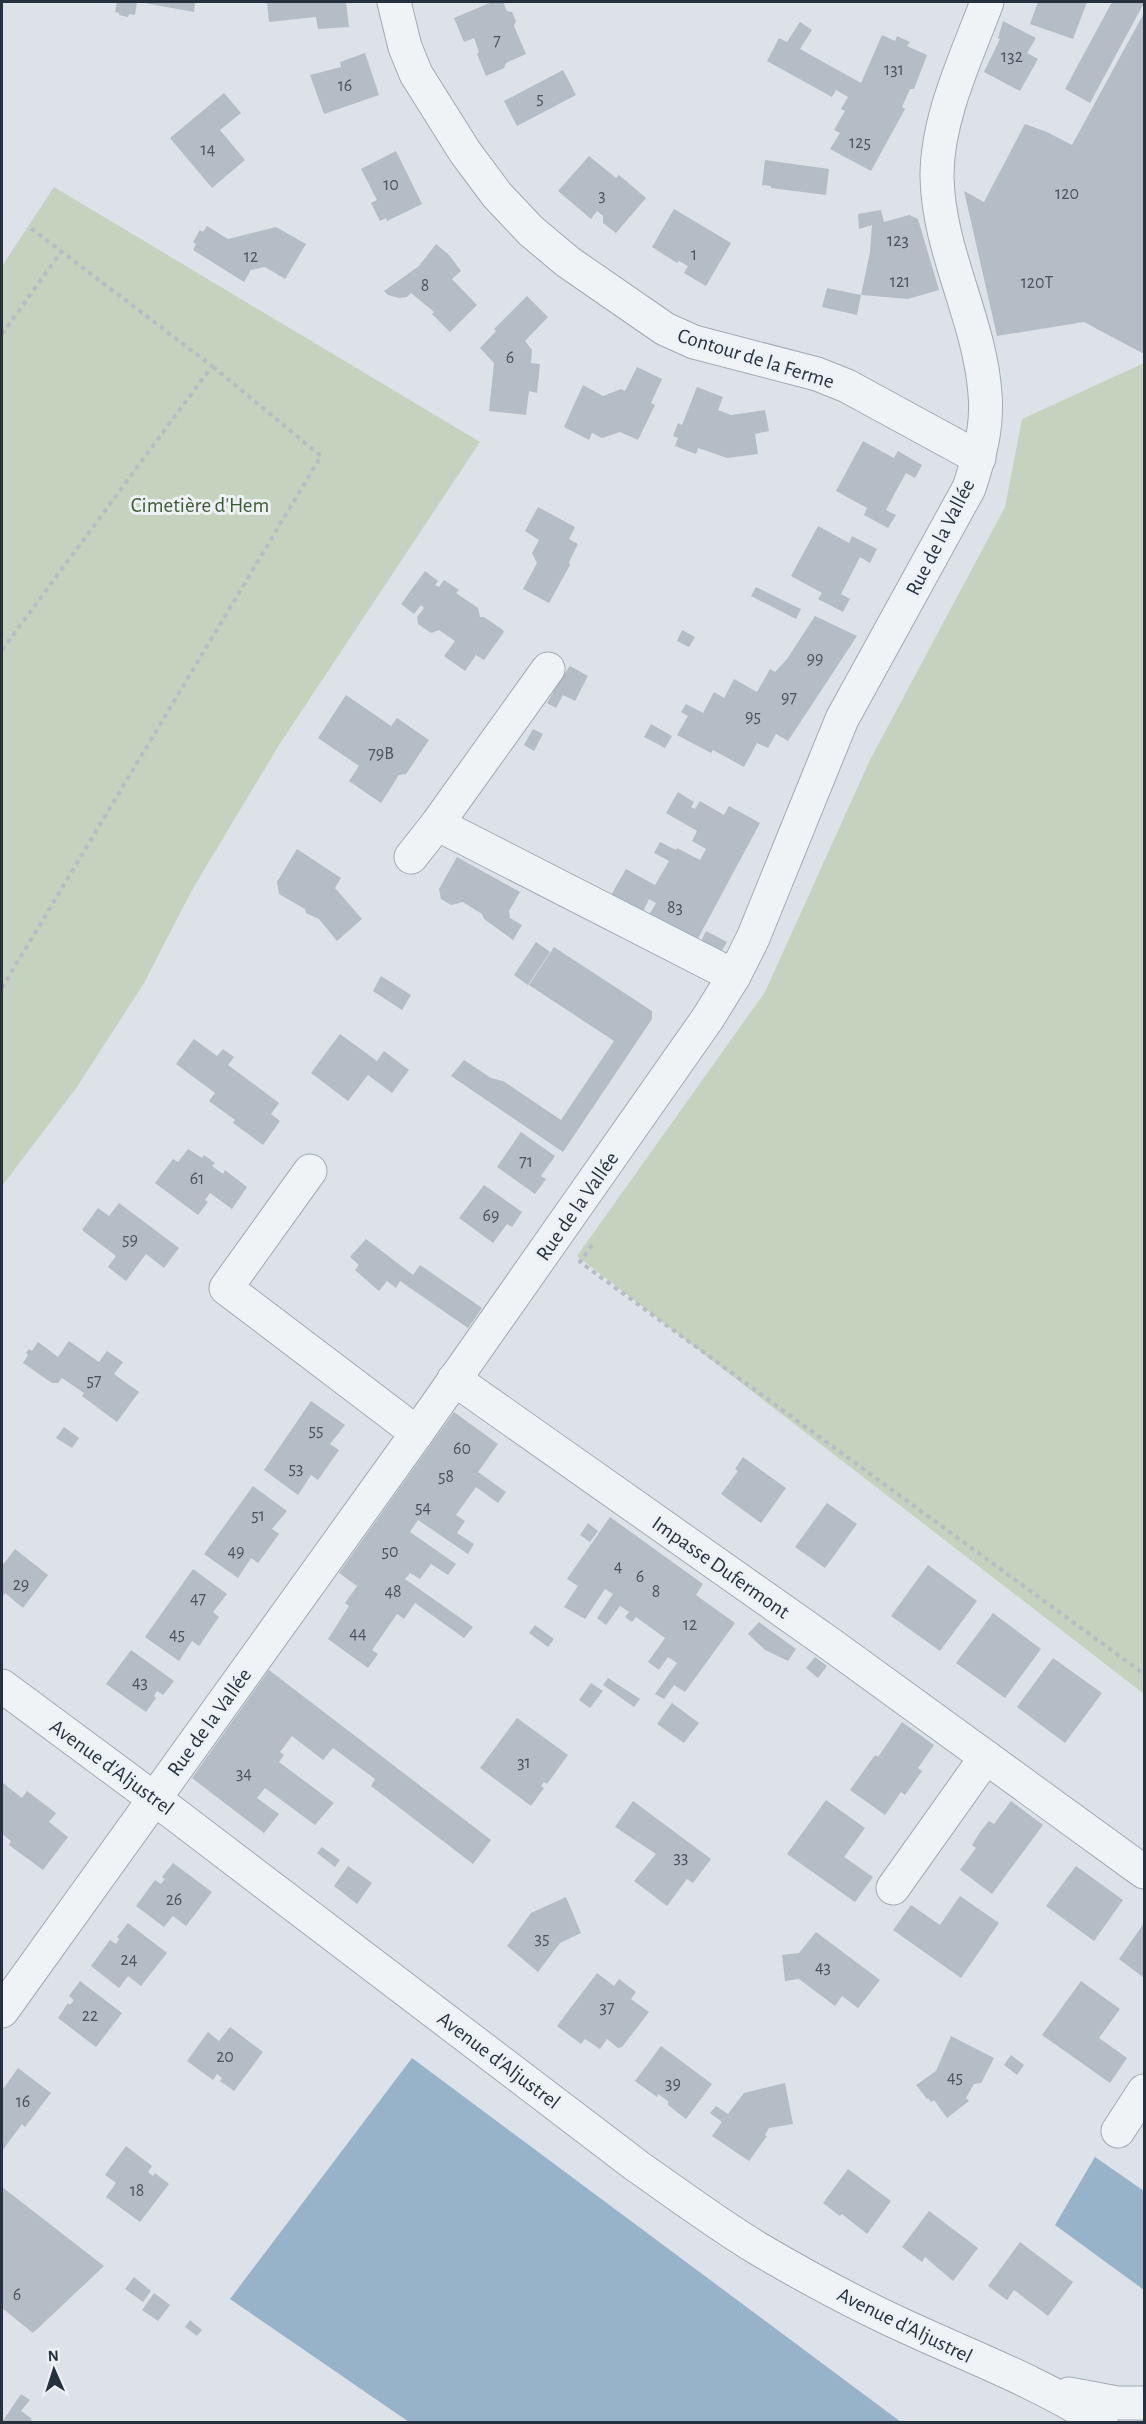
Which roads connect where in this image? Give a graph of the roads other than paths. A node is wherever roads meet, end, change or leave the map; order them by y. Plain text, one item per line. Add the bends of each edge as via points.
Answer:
1 (394, 2) edge
2 (987, 2) edge
3 (979, 458) junction
4 (548, 669) dead end
5 (437, 824) junction
6 (411, 857) dead end
7 (734, 975) junction
8 (310, 1171) dead end
9 (454, 1379) junction
10 (417, 1433) junction
11 (2, 1686) edge
12 (986, 1757) junction
13 (153, 1798) junction
14 (1144, 1872) edge
15 (893, 1888) dead end
16 (2, 2011) edge
17 (1144, 2091) edge
18 (1118, 2131) dead end
19 (1029, 2382) junction
20 (1144, 2403) edge
21 (1101, 2422) edge

1 - 3 street, Contour de la Ferme via 416,74 465,152 497,195 568,262 665,329 694,342 817,374 848,386
2 - 3 street, Rue de la Vallée via 948,109 937,176 947,240 982,368 986,396
3 - 7 street, Rue de la Vallée via 969,488 842,719 753,938
4 - 5 street
5 - 6 street
5 - 7 street
7 - 9 street, Rue de la Vallée via 675,1067
8 - 10 street via 226,1288
9 - 10 street, Rue de la Vallée
9 - 12 street, Impasse Dufermont
10 - 13 street, Rue de la Vallée
11 - 13 street, Avenue d'Aljustrel
12 - 14 street, Impasse Dufermont
12 - 15 street
13 - 16 street, Rue de la Vallée
13 - 19 street, Avenue d'Aljustrel via 637,2166 748,2242 876,2313
17 - 18 street
19 - 20 street, Avenue d'Aljustrel via 1117,2403
19 - 21 street, Avenue d'Aljustrel

